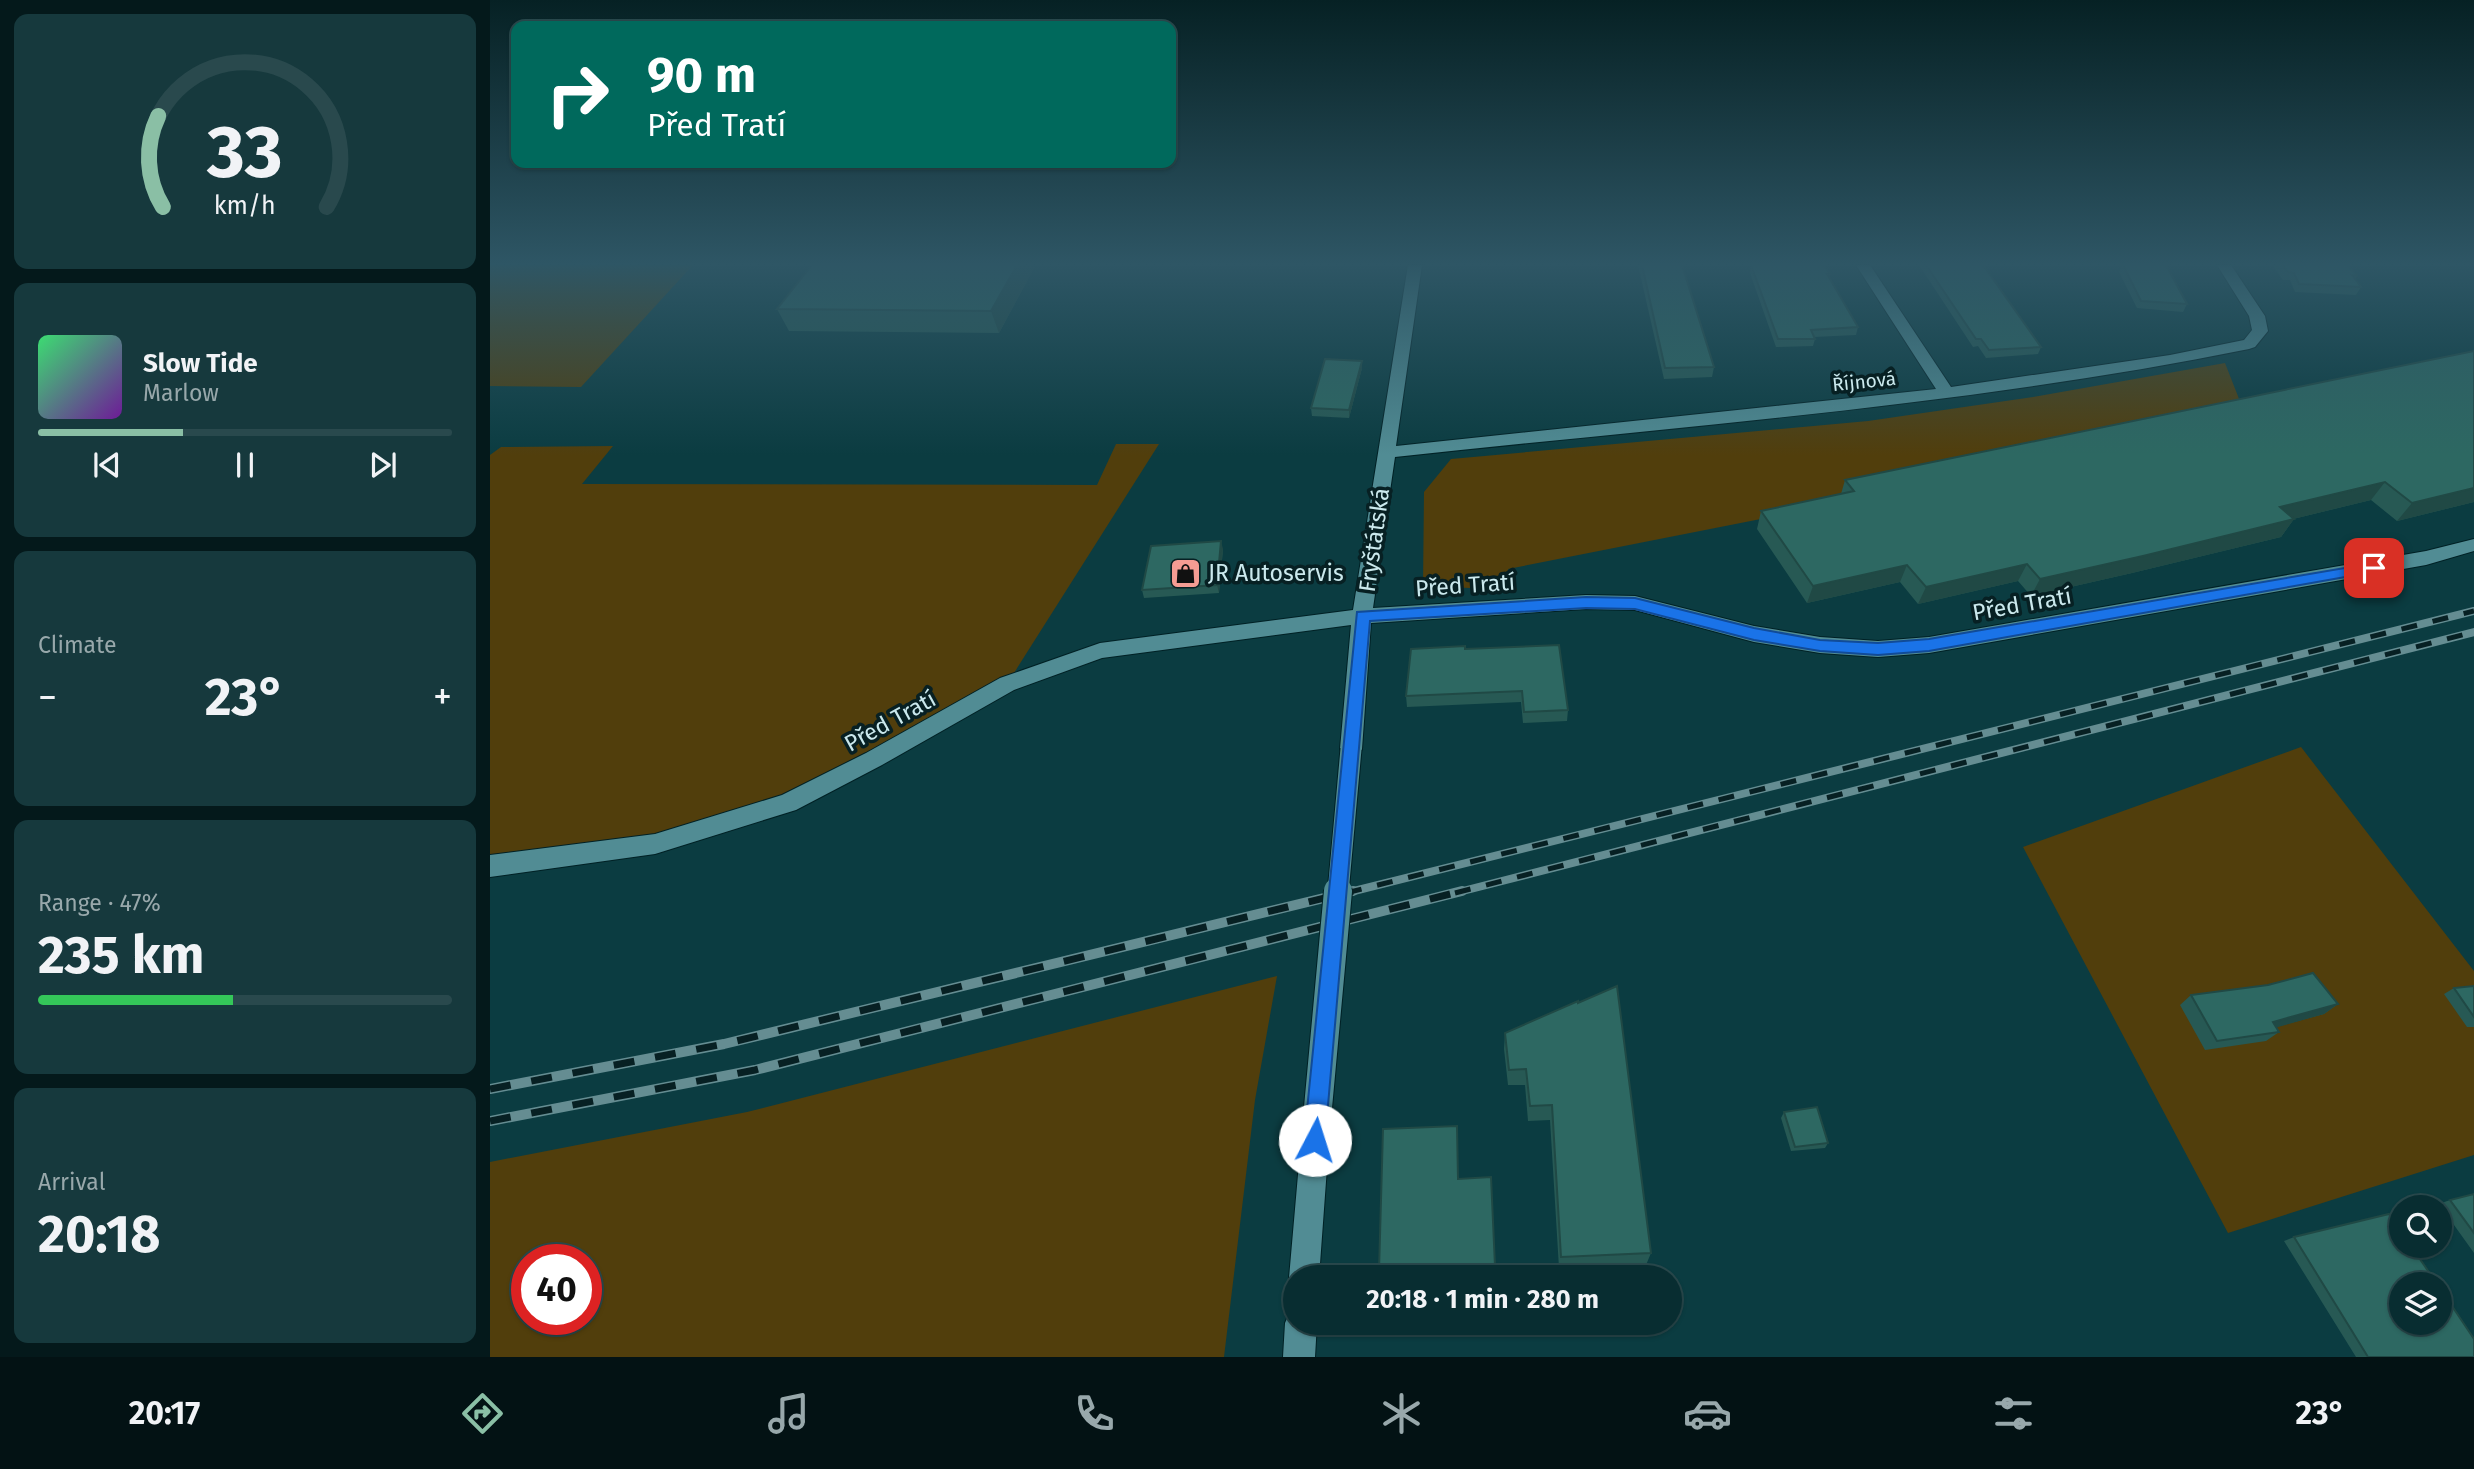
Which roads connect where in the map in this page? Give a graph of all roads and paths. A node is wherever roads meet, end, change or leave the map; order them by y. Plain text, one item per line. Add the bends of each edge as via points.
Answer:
1 (1406, 328) edge
2 (1905, 328) edge
3 (2259, 328) edge
4 (1947, 393) junction
5 (1387, 452) junction
6 (2474, 545) edge
7 (1362, 616) junction
8 (490, 866) edge
9 (1305, 1265) edge
10 (1300, 1335) edge
11 (1298, 1357) edge

1 - 5 street, Fryštátská
2 - 4 street
3 - 4 street, Říjnová via 2249,344
4 - 5 street, Říjnová
5 - 7 street, Fryštátská
6 - 7 street, Před Tratí via 2399,563 1942,643 1878,649 1820,646 1754,634 1635,603
7 - 8 street, Před Tratí via 1100,651 1007,684 788,803 655,844
7 - 9 street, Fryštátská, bridge
10 - 11 street

